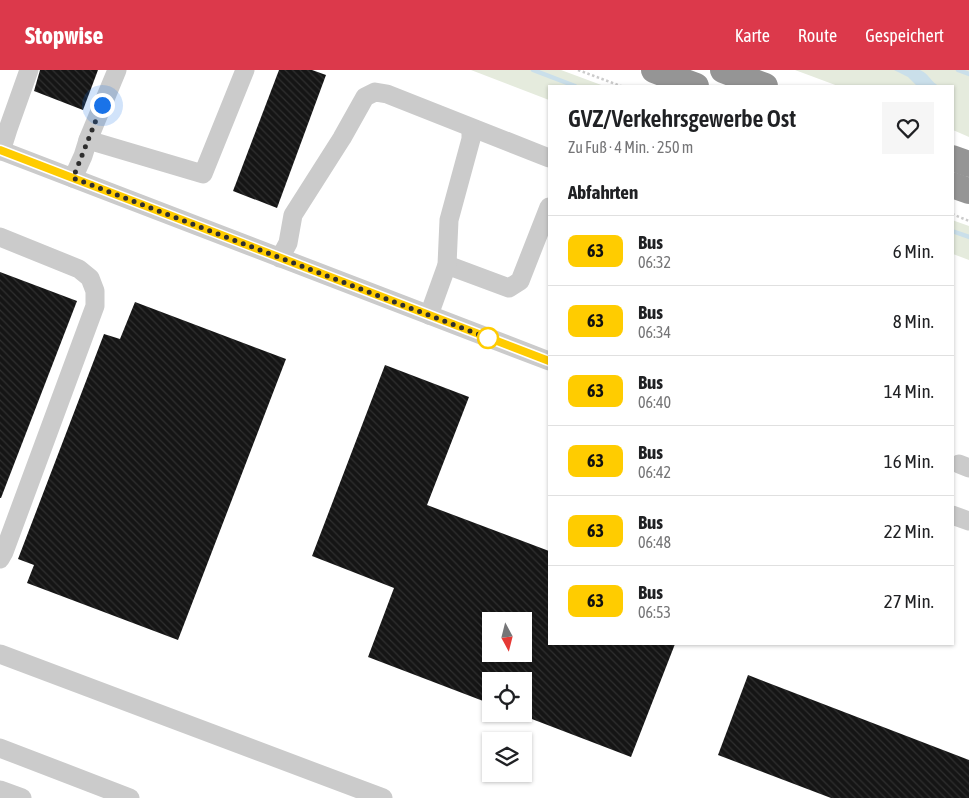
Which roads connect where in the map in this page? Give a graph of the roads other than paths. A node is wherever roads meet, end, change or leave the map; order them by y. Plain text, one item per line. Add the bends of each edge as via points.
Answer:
1 (29, 70) edge
2 (117, 70) edge
3 (245, 70) edge
4 (654, 70) edge
5 (723, 70) edge
6 (693, 85) edge
7 (762, 85) edge
8 (471, 128) junction
9 (88, 140) junction
10 (1, 151) edge
11 (548, 158) edge
12 (954, 159) edge
13 (969, 164) edge
14 (73, 178) junction
15 (954, 186) edge
16 (969, 191) edge
17 (548, 210) edge
18 (0, 237) edge
19 (280, 258) junction
20 (447, 265) junction
21 (429, 315) junction
22 (548, 361) edge
23 (954, 516) edge
24 (969, 522) edge
25 (0, 559) edge
26 (0, 654) edge
27 (0, 748) edge
28 (0, 790) edge
29 (22, 798) edge
30 (130, 798) edge
31 (383, 798) edge

1 - 10 street
2 - 9 street
3 - 9 street via 203,174
4 - 6 highway
5 - 7 highway
8 - 11 street
8 - 19 street via 387,94 376,92 364,97 293,215 288,243
8 - 20 street via 471,139 449,220
9 - 14 street
10 - 14 street
12 - 13 highway
14 - 19 street
15 - 16 highway
17 - 20 street via 520,281 509,288
18 - 25 street via 79,269 90,278 95,291 94,306
19 - 21 street
20 - 21 street
21 - 22 street
23 - 24 street
26 - 31 street
27 - 30 street
28 - 29 street

